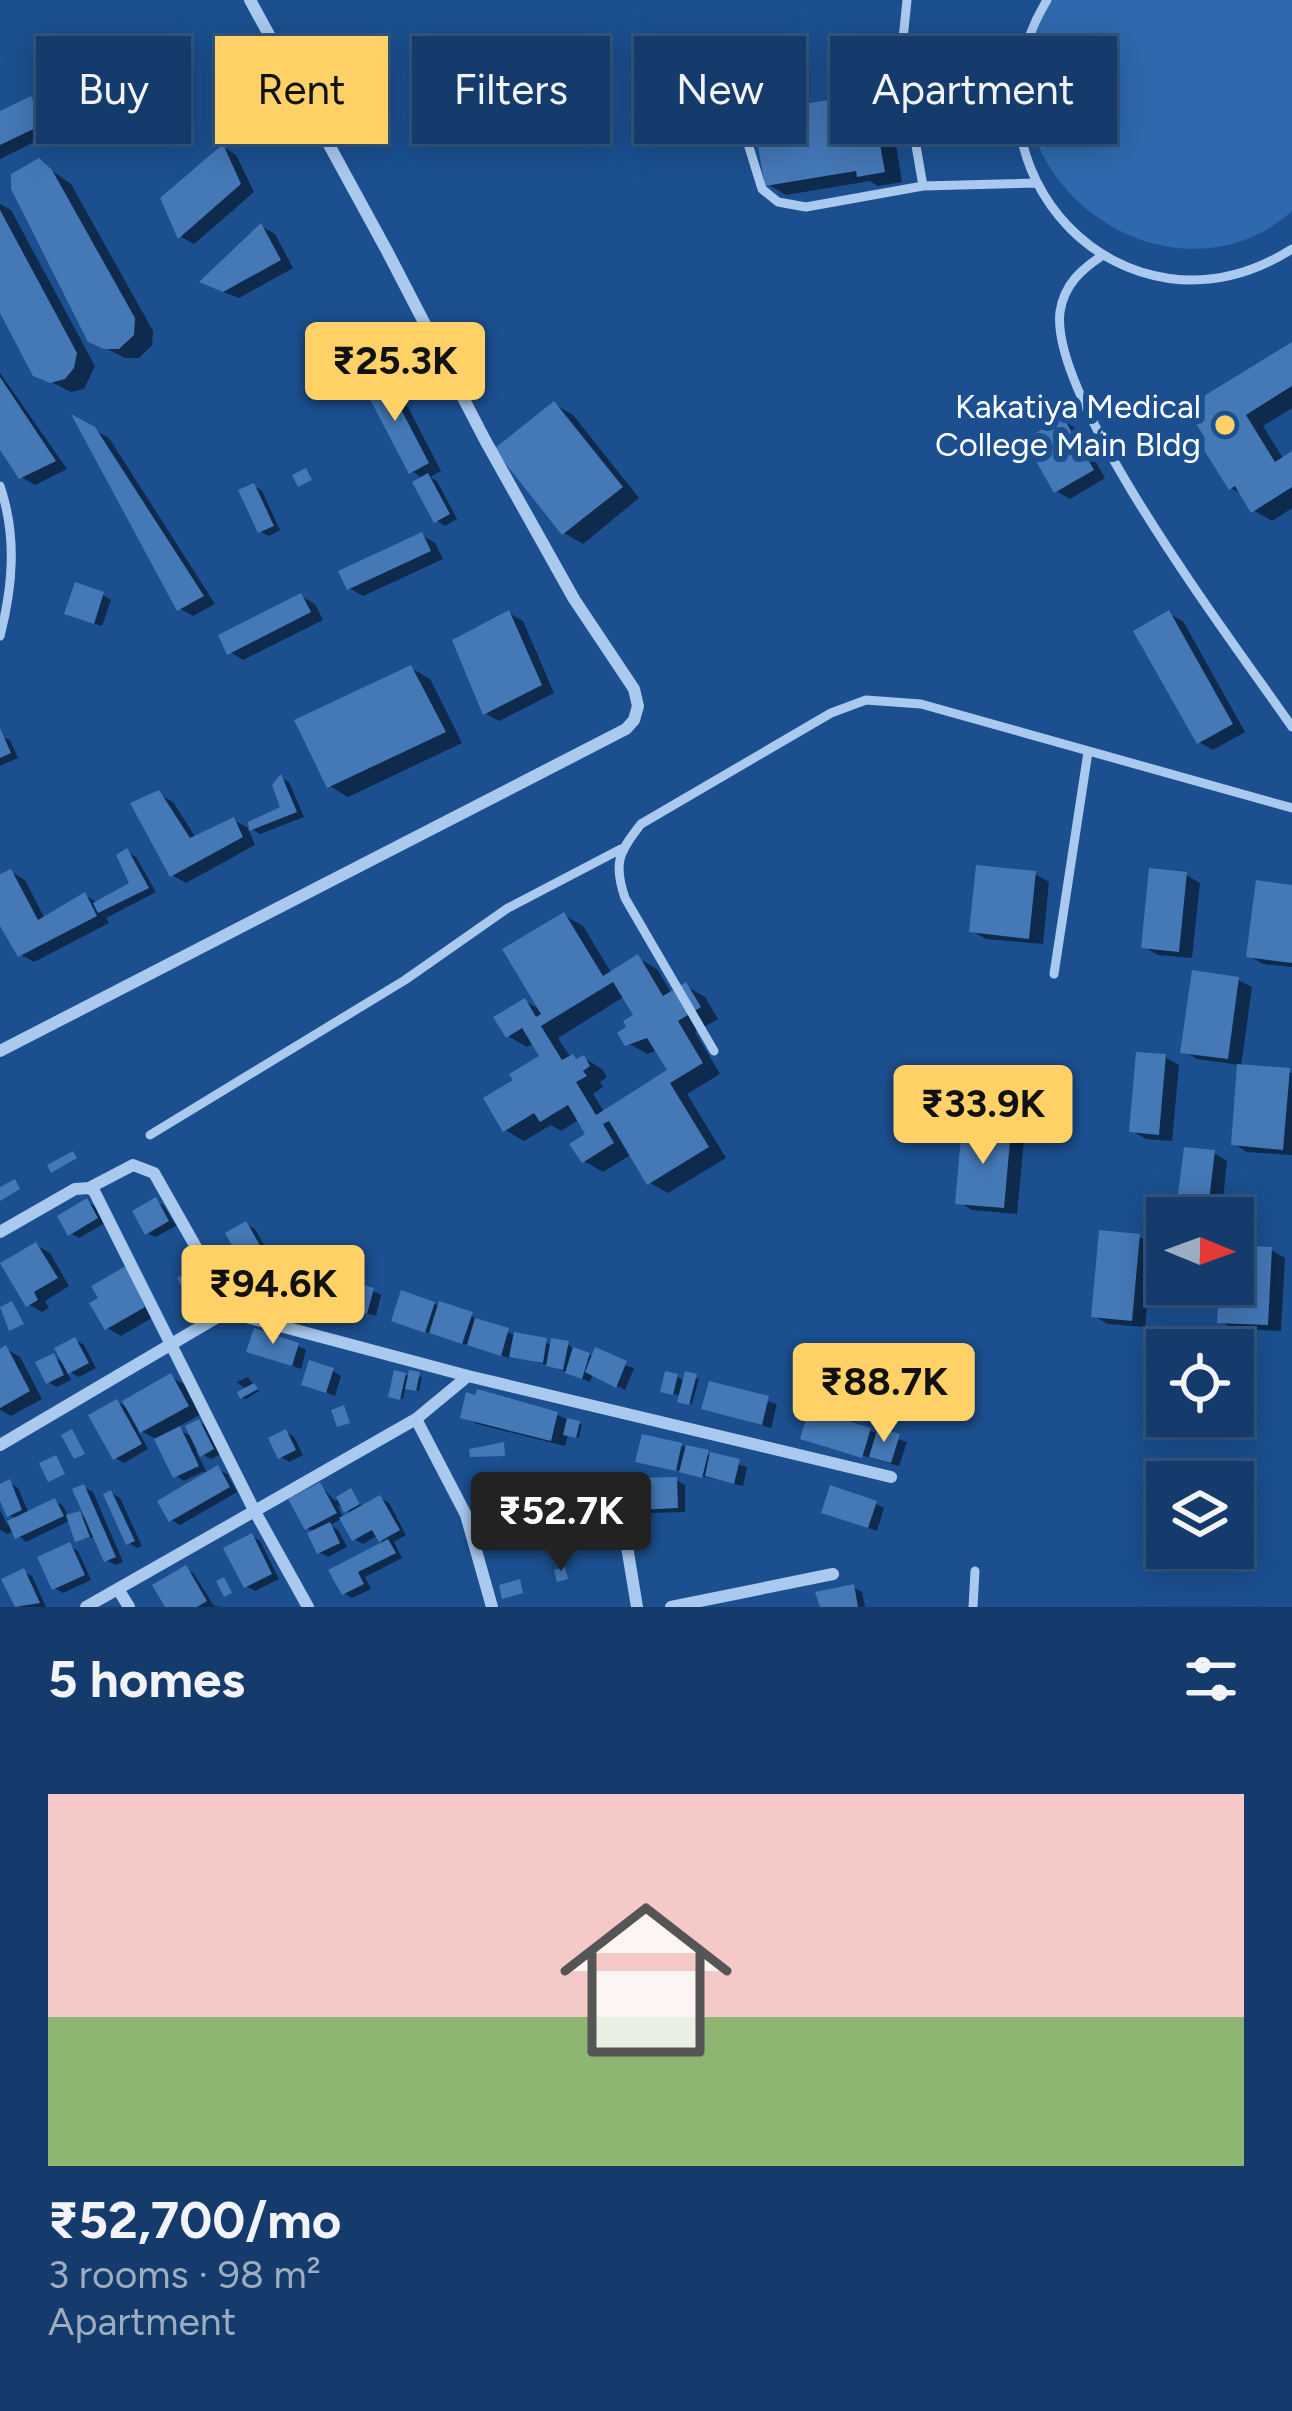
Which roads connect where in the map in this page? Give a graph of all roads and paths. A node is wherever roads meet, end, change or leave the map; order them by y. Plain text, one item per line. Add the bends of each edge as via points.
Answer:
1 (250, 0) edge
2 (907, 0) edge
3 (1047, 0) edge
4 (748, 144) edge
5 (1036, 183) junction
6 (923, 186) junction
7 (1292, 249) edge
8 (1103, 255) junction
9 (0, 486) edge
10 (0, 636) edge
11 (1292, 727) edge
12 (1088, 752) junction
13 (1292, 808) edge
14 (621, 849) junction
15 (1054, 974) dead end
16 (0, 1051) edge
17 (714, 1052) dead end
18 (150, 1135) dead end
19 (89, 1188) junction
20 (0, 1232) edge
21 (232, 1309) junction
22 (171, 1342) junction
23 (468, 1376) junction
24 (416, 1419) junction
25 (0, 1445) edge
26 (891, 1477) dead end
27 (616, 1480) dead end
28 (254, 1510) junction
29 (975, 1571) dead end
30 (833, 1574) dead end
31 (118, 1589) junction
32 (86, 1607) edge
33 (129, 1607) edge
34 (308, 1607) edge
35 (492, 1607) edge
36 (638, 1607) edge
37 (671, 1607) edge
38 (973, 1607) edge

1 - 16 street via 484,440 638,706 626,729
2 - 6 lane via 901,59
3 - 5 lane via 1018,68 1016,112
4 - 6 lane via 762,189 778,202 806,206
5 - 6 lane
5 - 8 lane via 1069,228
7 - 8 lane via 1245,273 1187,280
8 - 11 lane via 1078,272 1060,313 1086,410
9 - 10 lane via 13,550
12 - 13 lane
12 - 14 lane via 921,704 866,700 641,824
12 - 15 lane
14 - 17 lane via 625,898
14 - 18 lane via 508,908
19 - 20 street
19 - 21 street via 133,1165 154,1173
19 - 22 street
21 - 22 street
21 - 23 street
22 - 25 street
22 - 28 street
23 - 24 street
23 - 26 street
24 - 28 street
24 - 35 street via 466,1515
27 - 36 street
28 - 31 street
28 - 34 street
29 - 38 lane
30 - 37 street
31 - 32 street
31 - 33 street

